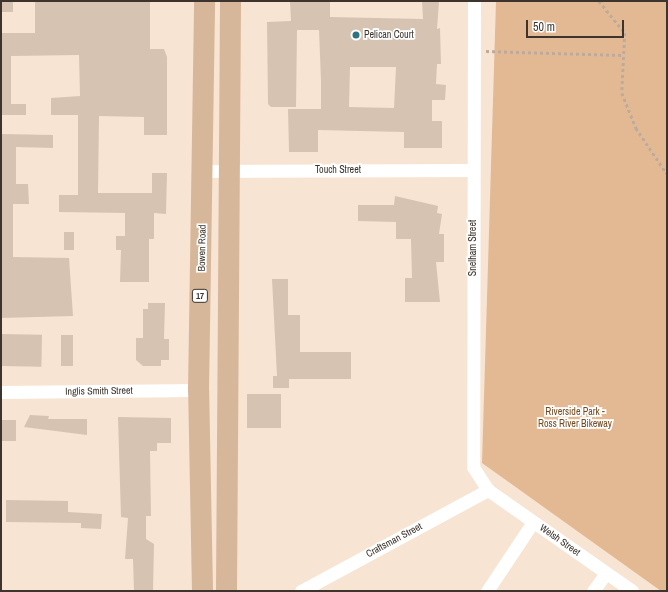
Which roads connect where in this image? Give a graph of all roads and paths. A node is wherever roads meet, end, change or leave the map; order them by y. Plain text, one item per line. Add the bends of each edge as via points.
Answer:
1 (204, 1) edge
2 (230, 1) edge
3 (474, 1) edge
4 (598, 1) edge
5 (474, 51) junction
6 (623, 55) junction
7 (204, 170) junction
8 (227, 170) junction
9 (472, 170) junction
10 (667, 174) edge
11 (198, 390) junction
12 (1, 392) edge
13 (488, 490) junction
14 (533, 522) junction
15 (606, 573) junction
16 (202, 591) edge
17 (226, 591) edge
18 (301, 591) edge
19 (487, 591) edge
20 (593, 591) edge
21 (632, 591) edge

1 - 7 main road, Bowen Road / 17
2 - 8 main road
3 - 5 street, Snelham Street
4 - 6 path via 625,33
5 - 6 path
5 - 9 street, Snelham Street
6 - 10 path via 622,93 636,128
7 - 8 street, Touch Street
7 - 11 main road, Bowen Road / 17
8 - 9 street, Touch Street
8 - 17 main road
9 - 13 street, Snelham Street via 473,467
11 - 12 street, Inglis Smith Street
11 - 16 main road, Bowen Road / 17
13 - 14 street, Welsh Street
13 - 18 street, Craftsman Street
14 - 15 street, Welsh Street
14 - 19 street
15 - 20 street
15 - 21 street, Welsh Street

